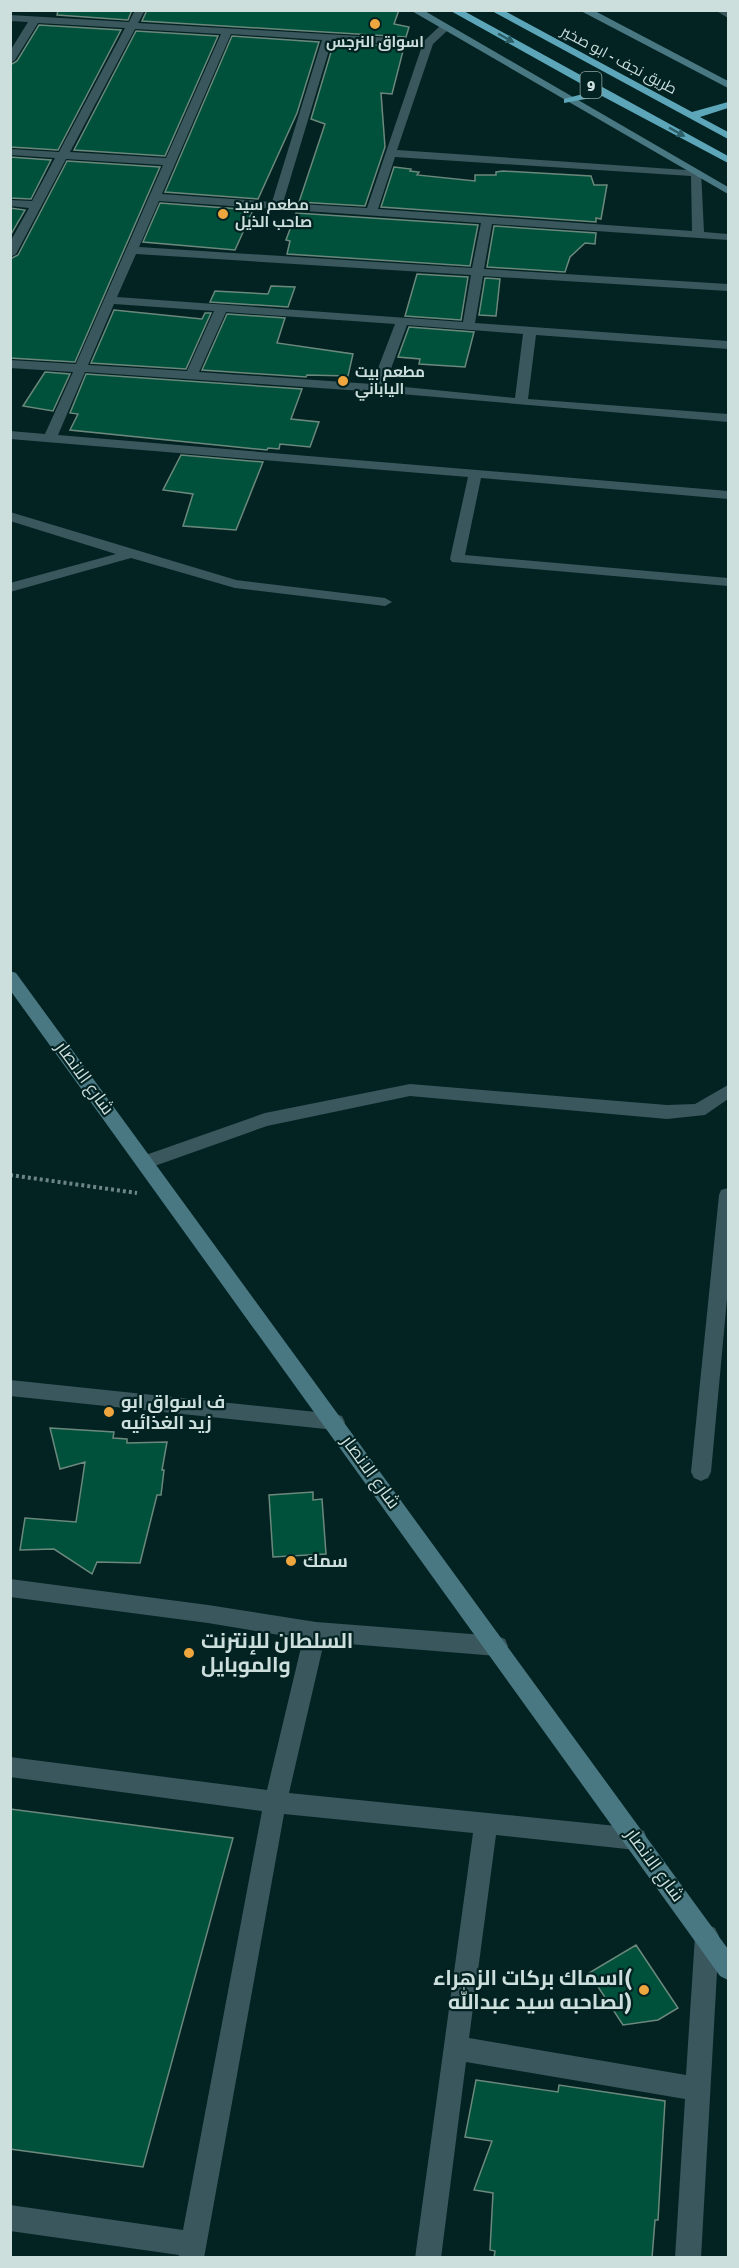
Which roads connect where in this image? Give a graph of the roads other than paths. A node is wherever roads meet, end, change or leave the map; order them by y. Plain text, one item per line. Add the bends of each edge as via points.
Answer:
1 (140, 10) edge
2 (414, 10) edge
3 (454, 10) edge
4 (495, 10) edge
5 (584, 10) edge
6 (718, 10) edge
7 (729, 16) edge
8 (10, 18) edge
9 (35, 19) junction
10 (132, 25) junction
11 (444, 28) junction
12 (227, 31) junction
13 (328, 37) junction
14 (428, 43) junction
15 (10, 60) edge
16 (729, 85) edge
17 (604, 92) junction
18 (568, 100) junction
19 (729, 105) edge
20 (691, 116) junction
21 (729, 136) edge
22 (10, 152) edge
23 (390, 153) junction
24 (63, 155) junction
25 (729, 160) edge
26 (170, 162) junction
27 (697, 173) junction
28 (729, 191) edge
29 (155, 197) junction
30 (10, 203) edge
31 (36, 205) junction
32 (277, 206) junction
33 (371, 212) junction
34 (487, 220) junction
35 (698, 234) junction
36 (729, 237) edge
37 (132, 250) junction
38 (10, 254) edge
39 (477, 272) junction
40 (729, 288) edge
41 (110, 300) junction
42 (222, 308) junction
43 (402, 322) junction
44 (468, 326) junction
45 (530, 331) junction
46 (729, 345) edge
47 (10, 364) edge
48 (80, 368) junction
49 (191, 375) junction
50 (377, 388) junction
51 (521, 402) junction
52 (729, 418) edge
53 (10, 435) edge
54 (50, 438) junction
55 (475, 474) junction
56 (729, 495) edge
57 (10, 516) edge
58 (131, 554) junction
59 (729, 582) edge
60 (10, 588) edge
61 (385, 602) dead end
62 (10, 977) edge
63 (729, 1091) edge
64 (146, 1162) junction
65 (729, 1195) edge
66 (10, 1388) edge
67 (335, 1422) junction
68 (701, 1472) dead end
69 (10, 1588) edge
70 (315, 1632) junction
71 (497, 1646) junction
72 (10, 1767) edge
73 (275, 1802) junction
74 (486, 1822) junction
75 (636, 1839) junction
76 (707, 1936) junction
77 (729, 1968) edge
78 (456, 2048) junction
79 (698, 2089) junction
80 (10, 2218) edge
81 (192, 2251) edge
82 (428, 2258) edge
83 (688, 2258) edge

1 - 10 street
2 - 11 street
3 -> 17 highway, طريق نجف - ابو صخير / 9
4 - 20 highway, طريق نجف - ابو صخير / 9
5 - 16 street
6 - 7 lane
8 - 9 street
9 - 10 street
9 - 15 street
10 - 12 street
10 - 24 street
11 - 14 street
11 - 18 street
12 - 13 street
12 - 26 street
13 - 14 street
13 - 32 street
14 - 23 street
17 - 18 highway
17 -> 25 highway, طريق نجف - ابو صخير / 9
18 - 27 street
19 - 20 highway
20 - 21 highway, طريق نجف - ابو صخير / 9
22 - 24 street
23 - 27 street
23 - 33 street
24 - 26 street
24 - 31 street
26 - 29 street
27 - 28 street
27 - 35 street
29 - 32 street
29 - 37 street
30 - 31 street
31 - 38 street
32 - 33 street
33 - 34 street
34 - 35 street
34 - 39 street
35 - 36 street
37 - 39 street
37 - 41 street
39 - 40 street
39 - 44 street
41 - 42 street
41 - 48 street
42 - 43 street
42 - 49 street
43 - 44 street
43 - 50 street
44 - 45 street
45 - 46 street
45 - 51 street
47 - 48 street
48 - 49 street
48 - 54 street
49 - 50 street
50 - 51 street
51 - 52 street
53 - 54 street
54 - 55 street
55 - 56 street
55 - 59 street via 457,560
57 - 58 street
58 - 60 street
58 - 61 street via 235,584
62 - 64 street, شارع الانصار
63 - 64 street via 699,1110 667,1112 410,1090 265,1120
64 - 67 street, شارع الانصار
65 - 68 street
66 - 67 street
67 - 71 street, شارع الانصار
69 - 70 street
70 - 71 street
70 - 73 street
71 - 75 street, شارع الانصار
72 - 73 street
73 - 74 street
73 - 81 street
74 - 75 street
74 - 78 street
75 - 76 street, شارع الانصار
76 - 77 street, شارع الانصار
76 - 79 street
78 - 79 street
78 - 82 street
79 - 83 street
80 - 81 street

